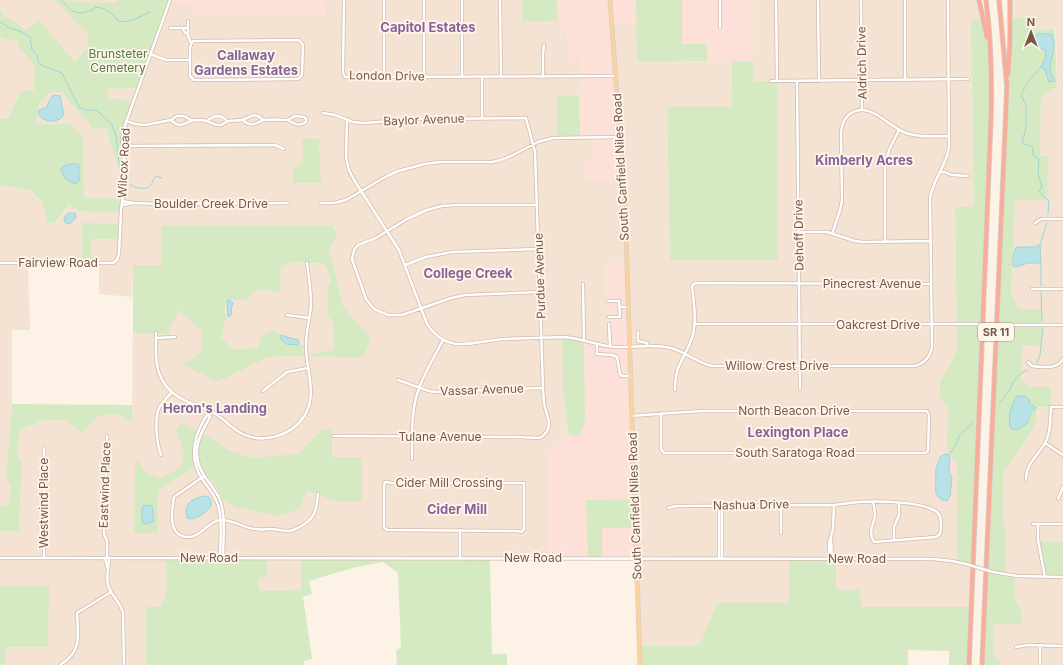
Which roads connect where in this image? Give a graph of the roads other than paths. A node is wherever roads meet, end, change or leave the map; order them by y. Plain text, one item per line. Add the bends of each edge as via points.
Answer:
1 (170, 0) edge
2 (344, 0) edge
3 (384, 0) edge
4 (424, 0) edge
5 (462, 0) edge
6 (500, 0) edge
7 (610, 0) edge
8 (720, 0) edge
9 (776, 0) edge
10 (818, 0) edge
11 (861, 0) edge
12 (905, 0) edge
13 (948, 0) edge
14 (979, 0) edge
15 (986, 0) edge
16 (999, 0) edge
17 (1010, 0) edge
18 (188, 21) dead end
19 (720, 27) dead end
20 (170, 28) dead end
21 (183, 28) junction
22 (188, 28) junction
23 (188, 33) junction
24 (191, 43) junction
25 (544, 45) dead end
26 (990, 49) junction
27 (150, 54) junction
28 (190, 60) junction
29 (500, 76) junction
30 (616, 76) junction
31 (384, 77) junction
32 (424, 77) junction
33 (462, 77) junction
34 (482, 77) junction
35 (542, 77) junction
36 (968, 79) dead end
37 (905, 80) junction
38 (949, 80) junction
39 (772, 81) dead end
40 (797, 81) junction
41 (819, 81) junction
42 (862, 81) junction
43 (776, 82) junction
44 (1007, 86) junction
45 (862, 109) junction
46 (323, 113) dead end
47 (482, 118) junction
48 (526, 118) joint
49 (347, 119) junction
50 (171, 120) junction
51 (191, 120) junction
52 (243, 120) junction
53 (264, 120) junction
54 (288, 120) junction
55 (126, 121) junction
56 (207, 121) junction
57 (227, 121) junction
58 (899, 130) junction
59 (949, 136) junction
60 (620, 137) junction
61 (534, 144) junction
62 (123, 146) junction
63 (284, 149) dead end
64 (940, 172) junction
65 (968, 176) dead end
66 (361, 191) junction
67 (122, 200) junction
68 (134, 203) junction
69 (288, 203) dead end
70 (320, 203) dead end
71 (122, 204) junction
72 (537, 205) junction
73 (1063, 219) edge
74 (1035, 223) dead end
75 (387, 231) junction
76 (799, 232) junction
77 (832, 234) junction
78 (931, 241) junction
79 (885, 242) junction
80 (539, 249) junction
81 (116, 261) joint
82 (307, 262) dead end
83 (0, 263) edge
84 (405, 265) junction
85 (583, 284) dead end
86 (799, 284) junction
87 (931, 284) junction
88 (1063, 288) edge
89 (1032, 289) dead end
90 (540, 292) junction
91 (608, 301) dead end
92 (620, 307) junction
93 (628, 307) junction
94 (421, 309) junction
95 (287, 315) dead end
96 (609, 317) dead end
97 (309, 318) junction
98 (610, 324) dead end
99 (694, 324) junction
100 (800, 324) junction
101 (931, 325) junction
102 (1063, 325) edge
103 (638, 332) dead end
104 (156, 333) dead end
105 (175, 337) dead end
106 (156, 338) junction
107 (542, 338) junction
108 (443, 340) junction
109 (584, 340) junction
110 (597, 344) junction
111 (610, 346) junction
112 (647, 346) junction
113 (629, 347) junction
114 (684, 354) junction
115 (1063, 359) edge
116 (1028, 362) dead end
117 (800, 366) junction
118 (308, 368) junction
119 (630, 376) junction
120 (398, 380) dead end
121 (419, 387) junction
122 (543, 388) junction
123 (800, 389) dead end
124 (263, 390) dead end
125 (675, 390) dead end
126 (171, 393) junction
127 (1063, 407) edge
128 (210, 413) junction
129 (661, 413) junction
130 (632, 416) junction
131 (545, 434) joint
132 (106, 436) dead end
133 (334, 436) dead end
134 (412, 437) junction
135 (1045, 443) junction
136 (44, 448) dead end
137 (927, 452) joint
138 (161, 455) dead end
139 (1063, 455) edge
140 (412, 459) dead end
141 (203, 477) junction
142 (1026, 480) dead end
143 (1063, 487) edge
144 (318, 494) dead end
145 (1058, 499) dead end
146 (873, 502) junction
147 (899, 503) junction
148 (781, 505) junction
149 (834, 505) junction
150 (720, 506) junction
151 (668, 508) dead end
152 (222, 520) junction
153 (1033, 524) dead end
154 (1038, 524) junction
155 (1063, 524) edge
156 (460, 530) junction
157 (781, 533) dead end
158 (894, 541) junction
159 (0, 558) edge
160 (44, 558) junction
161 (107, 558) junction
162 (222, 558) junction
163 (460, 558) junction
164 (637, 558) junction
165 (720, 558) junction
166 (831, 558) junction
167 (1045, 577) junction
168 (1063, 577) edge
169 (111, 592) junction
170 (1040, 645) junction
171 (1063, 646) edge
172 (1016, 647) dead end
173 (64, 662) junction
174 (60, 665) edge
175 (67, 665) edge
176 (124, 665) edge
177 (640, 665) edge
178 (969, 665) edge
179 (982, 665) edge
180 (1040, 665) edge

1 - 27 street, Wilcox Road
2 - 31 street, London Drive via 343,75
3 - 31 street
4 - 32 street
5 - 33 street
6 - 29 street
7 - 30 main road, South Canfield Niles Road
8 - 19 street
9 - 43 street
10 - 41 street
11 - 42 street, Aldrich Drive
12 - 37 street
13 - 38 street
14 - 26 highway
15 - 26 highway, SR 11
16 - 44 highway, SR 11
17 - 44 highway
18 - 22 street
20 - 21 street
21 - 22 street
21 - 23 street via 185,33
22 - 23 street
23 - 24 street
24 - 28 street
24 - 28 street via 299,40 303,44 302,76 298,79 194,80 190,76
25 - 35 street
26 - 178 highway, SR 11 via 992,96
27 - 28 street via 166,60
27 - 55 street, Wilcox Road
29 - 34 street, London Drive
29 - 35 street, London Drive
30 - 35 street, London Drive
30 - 60 main road, South Canfield Niles Road
31 - 32 street, London Drive
32 - 33 street, London Drive
33 - 34 street, London Drive
34 - 47 street
36 - 38 street
37 - 38 street
37 - 42 street
38 - 59 street
39 - 43 street
40 - 41 street
40 - 43 street
40 - 76 street, Dehoff Drive
41 - 42 street
42 - 45 street, Aldrich Drive
44 - 179 highway, SR 11
45 - 58 street via 874,112
45 - 77 street, Aldrich Drive via 848,116 842,126 842,200
46 - 49 street, Baylor Avenue
47 - 48 street, Baylor Avenue
47 - 49 street, Baylor Avenue via 364,123
48 - 61 street, Purdue Avenue
49 - 66 street via 347,163
50 - 51 street via 177,116 184,116
50 - 51 street via 181,125
50 - 55 street via 145,125
51 - 56 street
52 - 53 street via 258,116
52 - 53 street via 250,125
52 - 57 street
53 - 54 street
54 - 54 street via 299,125 304,124 306,120 302,116 294,116
55 - 62 street, Wilcox Road
56 - 57 street via 219,125
56 - 57 street via 214,116
58 - 59 street via 918,136
58 - 79 street via 889,150 885,166
59 - 64 street via 948,154
60 - 61 street via 553,138
60 - 93 main road, South Canfield Niles Road
61 - 66 street via 496,161 440,162 413,167 387,176
61 - 72 street, Purdue Avenue
62 - 63 street via 275,145
62 - 67 street, Wilcox Road via 126,174
64 - 65 street
64 - 78 street via 931,194
66 - 70 street via 343,201
66 - 75 street
67 - 68 street, Boulder Creek Drive
67 - 71 street, Wilcox Road
68 - 69 street, Boulder Creek Drive
68 - 71 street, Boulder Creek Drive
71 - 81 street, Wilcox Road via 119,254
72 - 75 street via 442,206 416,214
72 - 80 street, Purdue Avenue
73 - 74 street via 1041,219
75 - 84 street
75 - 94 street via 371,241 358,245 353,253 353,262 366,297 374,308 388,315 402,315
76 - 77 street
76 - 86 street, Dehoff Drive
77 - 79 street via 858,242
78 - 79 street
78 - 87 street
80 - 84 street via 452,252
80 - 90 street, Purdue Avenue
81 - 83 street, Fairview Road
82 - 97 street via 311,305
84 - 94 street
85 - 109 street
86 - 87 street, Pinecrest Avenue
86 - 99 street, Pinecrest Avenue via 694,283
86 - 100 street, Dehoff Drive
87 - 101 street
88 - 89 street
90 - 94 street via 465,295
90 - 107 street, Purdue Avenue
91 - 92 street via 619,301
92 - 93 street
92 - 96 street via 620,317
93 - 113 main road, South Canfield Niles Road
94 - 108 street via 430,328
95 - 97 street
97 - 118 street via 306,344
98 - 111 street
99 - 100 street, Oakcrest Drive
99 - 114 street
100 - 101 street, Oakcrest Drive
100 - 117 street, Dehoff Drive
101 - 102 street, Oakcrest Drive, bridge
101 - 117 street, Willow Crest Drive via 931,350 926,360 920,364
103 - 112 street via 638,341 647,343
104 - 106 street
105 - 106 street
106 - 126 street via 157,367 161,379
107 - 108 street, Willow Crest Drive via 501,340 465,346
107 - 109 street, Willow Crest Drive via 564,337
107 - 122 street, Purdue Avenue
108 - 121 street
109 - 110 street, Willow Crest Drive
110 - 111 street, Willow Crest Drive
110 - 119 street via 597,354 617,357 620,374
111 - 113 street, Willow Crest Drive
112 - 113 street, Willow Crest Drive
112 - 114 street, Willow Crest Drive via 667,347
113 - 119 main road, South Canfield Niles Road
114 - 117 street, Willow Crest Drive via 713,366
114 - 125 street via 676,371
115 - 116 street via 1053,367 1032,366
117 - 123 street, Dehoff Drive
118 - 124 street via 287,372
118 - 128 street via 311,396 308,409 295,426 281,435 249,437
119 - 130 main road, South Canfield Niles Road
120 - 121 street, Vassar Avenue
121 - 122 street, Vassar Avenue via 436,392
121 - 134 street
122 - 131 street, Purdue Avenue via 549,424
126 - 128 street
126 - 138 street via 161,404 157,415 158,447
127 - 135 street via 1051,407 1050,430
128 - 141 street via 197,433 193,449 196,467
129 - 130 street, North Beacon Drive
129 - 137 street, South Saratoga Road via 661,449 664,453
129 - 137 street, North Beacon Drive via 928,411
130 - 164 main road, South Canfield Niles Road
131 - 134 street, Tulane Avenue via 534,438
132 - 161 street, Eastwind Place via 104,534 107,541
133 - 134 street, Tulane Avenue
134 - 140 street
135 - 139 street
135 - 142 street via 1027,470
136 - 160 street, Westwind Place
141 - 152 street via 216,499
141 - 152 street via 174,497 172,523 175,531 182,536 192,537
143 - 145 street
144 - 152 street via 312,517 290,531 255,529
146 - 147 street, Nashua Drive
146 - 149 street, Nashua Drive
146 - 158 street via 875,512 872,542
147 - 158 street via 899,515 893,532
147 - 158 street, Nashua Drive via 922,506 938,513 940,534 936,537
148 - 149 street, Nashua Drive
148 - 150 street, Nashua Drive
148 - 157 street
149 - 166 street
150 - 151 street, Nashua Drive
150 - 165 street
152 - 162 street
153 - 154 street
154 - 155 street
154 - 167 street via 1038,540
156 - 156 street, Cider Mill Crossing via 387,530 384,527 384,484 524,483 522,532
156 - 163 street
159 - 160 street, New Road
160 - 161 street, New Road
161 - 162 street, New Road
161 - 169 street, Eastwind Place via 108,584
162 - 163 street, New Road
163 - 164 street, New Road
164 - 165 street, New Road
164 - 177 main road, South Canfield Niles Road
165 - 166 street, New Road
166 - 167 street, New Road, bridge via 933,559 1017,576
167 - 168 street, New Road
169 - 173 street via 77,614 77,645 75,651
169 - 176 street via 122,607
170 - 171 street
170 - 172 street
170 - 180 street
173 - 174 street
173 - 175 street

